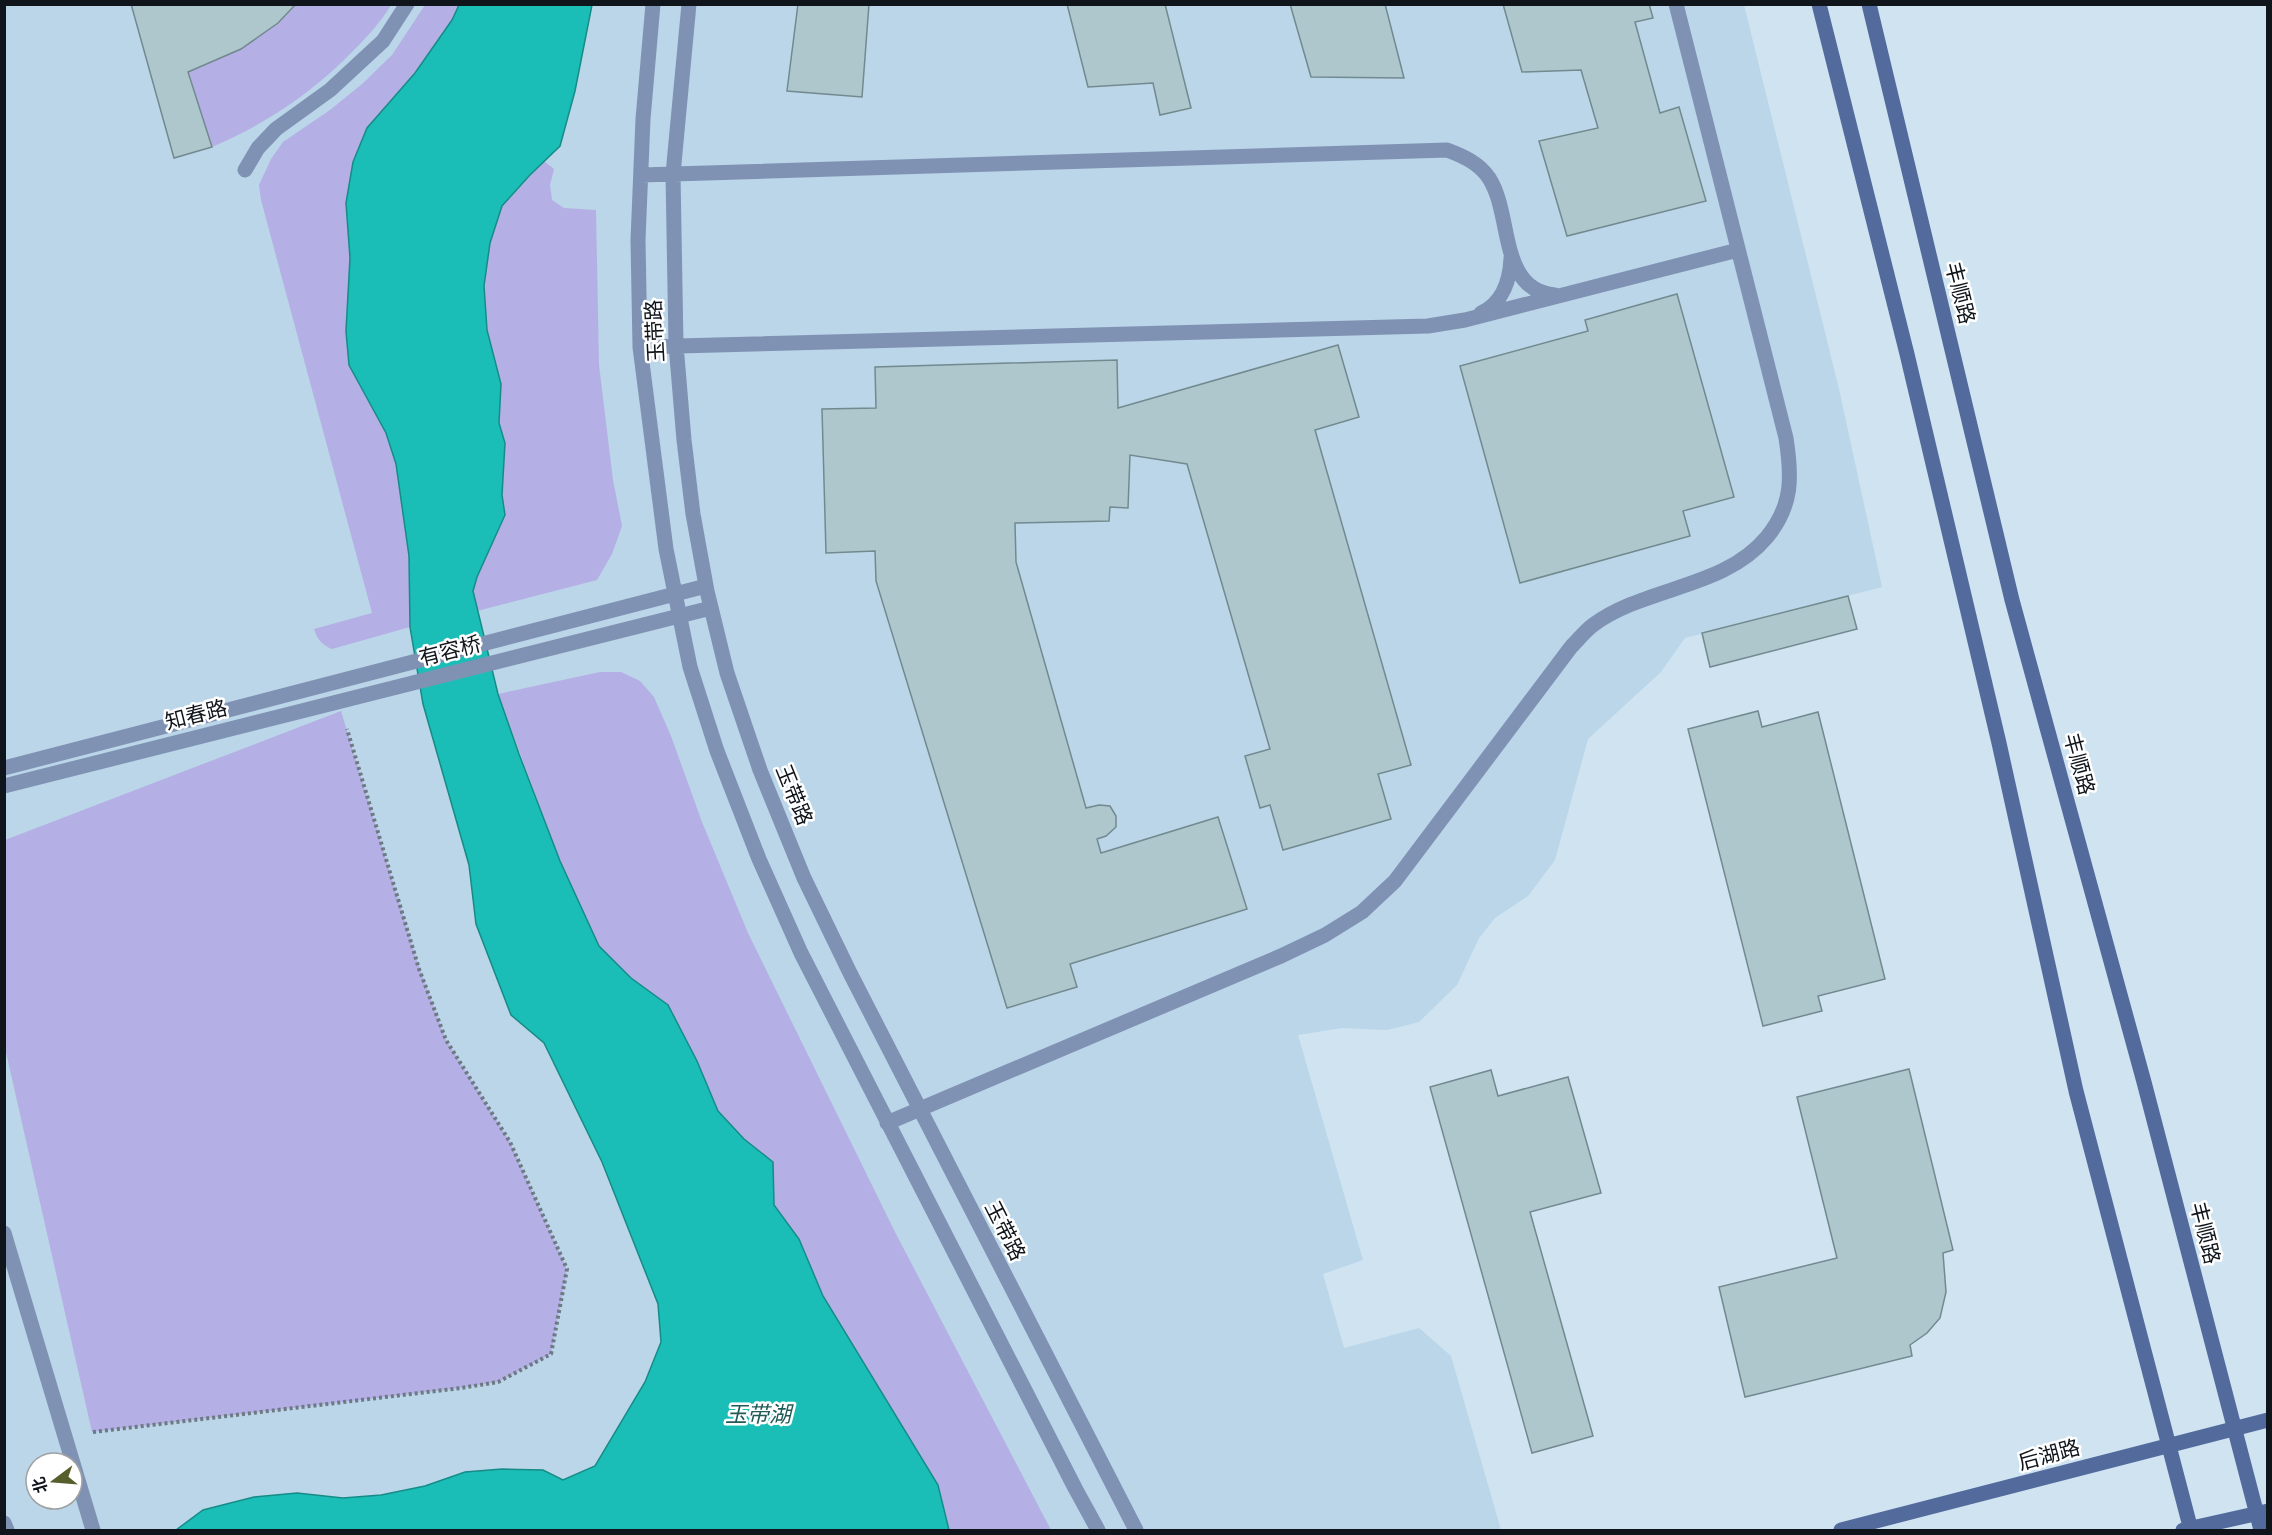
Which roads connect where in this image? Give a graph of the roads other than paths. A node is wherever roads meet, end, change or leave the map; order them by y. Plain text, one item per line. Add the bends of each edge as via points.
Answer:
1 (407, 4) edge
2 (653, 4) edge
3 (689, 4) edge
4 (1676, 4) edge
5 (1819, 4) edge
6 (1869, 4) edge
7 (245, 170) dead end
8 (674, 174) junction
9 (641, 175) junction
10 (1737, 250) junction
11 (1512, 254) junction
12 (1561, 296) junction
13 (1465, 320) junction
14 (676, 345) junction
15 (640, 347) junction
16 (706, 586) junction
17 (675, 594) junction
18 (711, 608) junction
19 (680, 616) junction
20 (398, 686) joint
21 (4, 768) edge
22 (4, 786) edge
23 (920, 1108) junction
24 (887, 1123) junction
25 (4, 1233) edge
26 (2268, 1420) edge
27 (2233, 1428) junction
28 (2168, 1445) junction
29 (2262, 1512) edge
30 (4, 1523) edge
31 (7, 1530) edge
32 (93, 1530) edge
33 (1098, 1530) edge
34 (1136, 1530) edge
35 (1841, 1530) edge
36 (2188, 1530) edge
37 (2261, 1530) edge

1 - 7 street via 383,41 330,90 276,129
2 - 9 street
3 - 8 street, 玉带路
4 - 10 street
5 - 28 main road via 1913,376 2076,1091
6 - 27 main road, 丰顺路 via 2013,600
8 - 9 street
8 - 11 street via 1447,150 1478,165 1488,177 1498,195
8 - 14 street, 玉带路
9 - 15 street
10 - 12 street
10 - 23 street via 1791,468 1780,522 1762,543 1741,562 1620,609 1592,625 1571,647 1395,881 1362,912 1325,935 1234,977
11 - 12 street via 1518,271 1534,290
11 - 13 street via 1508,282 1502,293 1487,310
12 - 13 street
13 - 14 street via 1410,327
14 - 15 street
14 - 16 street, 玉带路 via 693,514
15 - 17 street
16 - 17 street
16 - 18 street, 玉带路
17 - 19 street
17 - 21 street
18 - 19 street
18 - 23 street, 玉带路 via 727,674 804,878
19 - 20 street, 有容桥
19 - 24 street via 690,667 717,751 759,859 801,953
20 - 22 street, 知春路
23 - 24 street
23 - 34 street, 玉带路
24 - 33 street
25 - 32 street
26 - 27 main road, 后湖路
27 - 28 main road, 后湖路
27 - 29 main road, 丰顺路
28 - 35 main road, 后湖路
28 - 36 main road
29 - 36 main road
29 - 37 main road, 丰顺路
30 - 31 street

